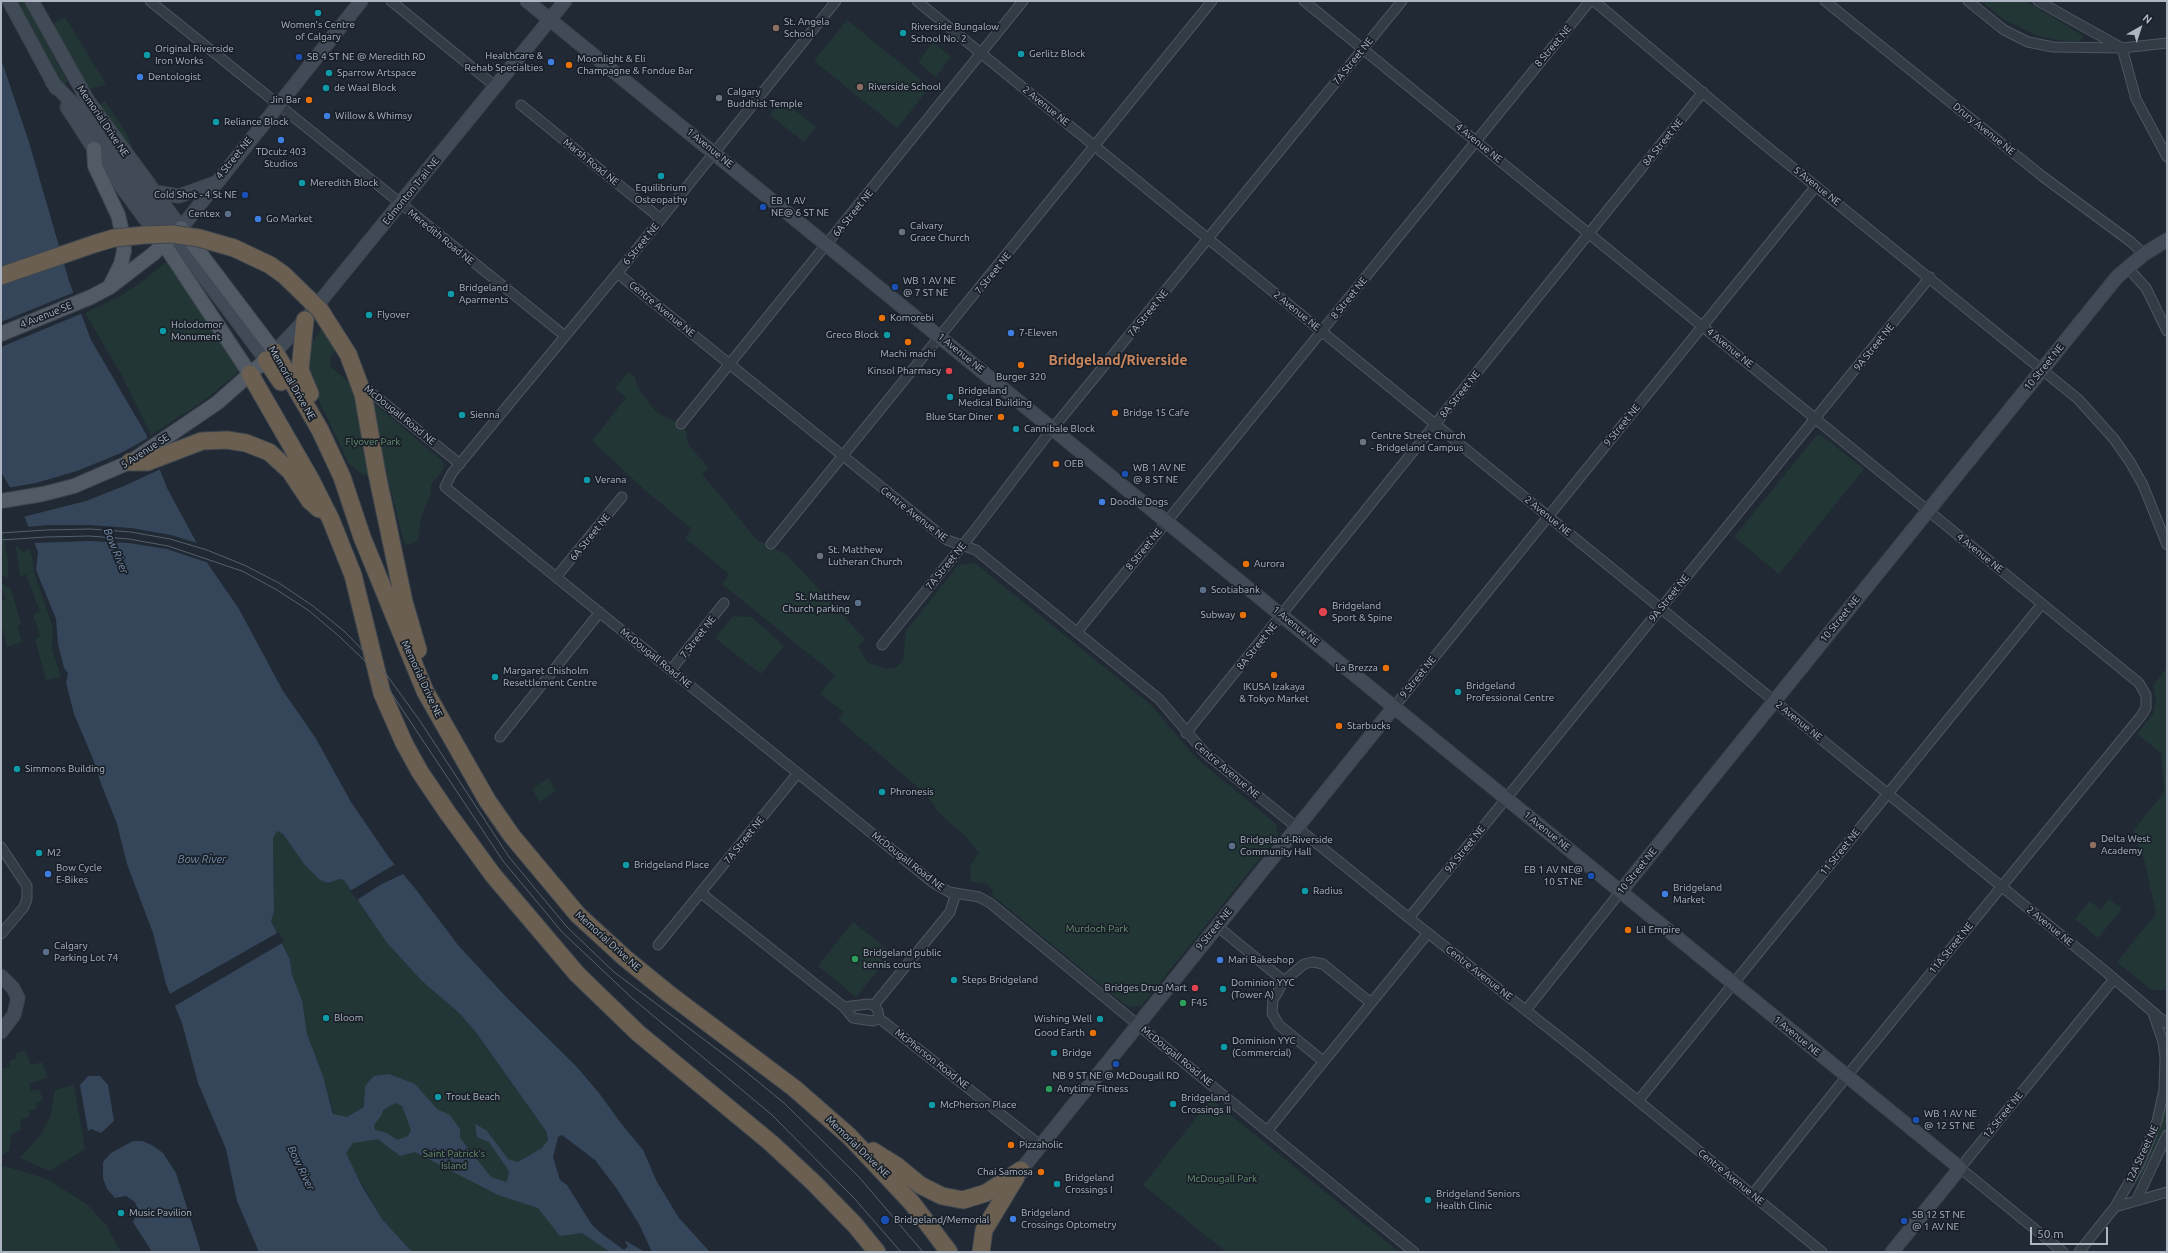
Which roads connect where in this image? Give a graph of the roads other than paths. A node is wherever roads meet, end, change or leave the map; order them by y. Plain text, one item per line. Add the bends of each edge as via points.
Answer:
1 (9, 1) edge
2 (32, 1) edge
3 (150, 1) edge
4 (360, 1) edge
5 (391, 1) edge
6 (527, 1) edge
7 (565, 1) edge
8 (836, 1) edge
9 (917, 1) edge
10 (1024, 1) edge
11 (1212, 1) edge
12 (1304, 1) edge
13 (1402, 1) edge
14 (1590, 1) edge
15 (1594, 1) edge
16 (1825, 1) edge
17 (1968, 1) edge
18 (2038, 1) edge
19 (550, 20) junction
20 (2167, 43) edge
21 (2122, 48) junction
22 (1363, 49) junction
23 (981, 54) junction
24 (52, 82) junction
25 (496, 87) junction
26 (1703, 92) junction
27 (278, 104) junction
28 (522, 105) dead end
29 (1475, 140) junction
30 (1094, 146) junction
31 (94, 149) junction
32 (714, 152) junction
33 (2167, 157) edge
34 (215, 183) junction
35 (1816, 186) junction
36 (155, 192) junction
37 (401, 204) junction
38 (661, 219) junction
39 (1589, 233) junction
40 (172, 236) junction
41 (1208, 238) junction
42 (2167, 240) edge
43 (828, 244) junction
44 (2144, 254) junction
45 (2127, 267) junction
46 (617, 273) junction
47 (1, 276) edge
48 (1930, 278) junction
49 (110, 287) junction
50 (91, 297) joint
51 (305, 320) junction
52 (1702, 326) junction
53 (1322, 331) junction
54 (2167, 331) edge
55 (1, 334) edge
56 (565, 336) junction
57 (941, 337) junction
58 (271, 356) junction
59 (344, 363) dead end
60 (730, 365) junction
61 (2043, 369) junction
62 (250, 374) junction
63 (1816, 418) junction
64 (681, 424) dead end
65 (1436, 424) junction
66 (1054, 429) junction
67 (320, 430) junction
68 (168, 445) junction
69 (843, 457) junction
70 (130, 462) joint
71 (460, 464) junction
72 (444, 487) joint
73 (622, 497) dead end
74 (349, 499) junction
75 (1, 501) edge
76 (1928, 510) junction
77 (1548, 516) junction
78 (331, 520) junction
79 (1167, 522) junction
80 (772, 544) dead end
81 (2167, 545) edge
82 (962, 546) junction
83 (557, 576) junction
84 (724, 603) dead end
85 (2042, 604) junction
86 (1661, 608) junction
87 (600, 612) junction
88 (1282, 615) junction
89 (1077, 632) junction
90 (882, 645) dead end
91 (671, 670) junction
92 (1774, 701) junction
93 (2147, 701) joint
94 (1394, 707) junction
95 (1186, 733) junction
96 (448, 735) junction
97 (500, 737) dead end
98 (798, 773) junction
99 (1888, 793) junction
100 (1506, 798) junction
101 (1297, 827) junction
102 (1, 848) edge
103 (2001, 886) junction
104 (1621, 891) junction
105 (701, 893) junction
106 (956, 893) junction
107 (1409, 918) junction
108 (1217, 926) junction
109 (1428, 933) junction
110 (1, 934) edge
111 (658, 945) dead end
112 (1, 976) edge
113 (2114, 978) junction
114 (1284, 981) junction
115 (1734, 984) junction
116 (1371, 1003) junction
117 (874, 1005) junction
118 (844, 1007) junction
119 (1526, 1010) junction
120 (2152, 1010) junction
121 (879, 1018) junction
122 (1137, 1024) junction
123 (2167, 1024) edge
124 (1, 1032) edge
125 (1323, 1061) junction
126 (1847, 1076) junction
127 (1638, 1101) junction
128 (1268, 1130) junction
129 (849, 1136) junction
130 (2167, 1136) edge
131 (1040, 1145) junction
132 (1960, 1168) junction
133 (1020, 1170) junction
134 (2167, 1192) edge
135 (1752, 1195) junction
136 (2136, 1201) junction
137 (2115, 1207) junction
138 (877, 1252) edge
139 (949, 1252) edge
140 (981, 1252) edge
141 (1414, 1252) edge
142 (1822, 1252) edge
143 (1892, 1252) edge
144 (2063, 1252) edge
145 (2079, 1252) edge

1 - 24 street, Memorial Drive NE
2 - 36 street, Memorial Drive NE via 88,101 126,156
3 - 27 street, Meredith Road NE
4 - 27 street, 4 Street NE
5 - 25 street
6 - 19 street, 1 Avenue NE
7 - 19 street, Edmonton Trail NE
8 - 32 street, 6 Street NE
9 - 23 street, 2 Avenue NE
10 - 23 street, 6A Street NE
11 - 30 street, 7 Street NE
12 - 22 street, 4 Avenue NE
13 - 22 street, 7A Street NE
14 - 29 street, 8 Street NE
15 - 26 street, 5 Avenue NE
16 - 44 street, Drury Avenue NE via 2042,176 2132,242
17 - 21 street via 2004,30 2028,42 2066,49
18 - 21 street
19 - 25 street, Edmonton Trail NE
19 - 32 street, 1 Avenue NE
20 - 21 street
21 - 33 street via 2136,99
22 - 29 street, 4 Avenue NE
22 - 41 street, 7A Street NE
23 - 30 street, 2 Avenue NE
23 - 43 street, 6A Street NE
24 - 31 street, Memorial Drive NE
24 - 40 street via 80,112
25 - 37 street, Edmonton Trail NE
26 - 35 street, 5 Avenue NE
26 - 39 street, 8A Street NE
27 - 34 street, 4 Street NE
27 - 37 street, Meredith Road NE
28 - 38 street, Marsh Road NE
29 - 39 street, 4 Avenue NE
29 - 53 street, 8 Street NE
30 - 41 street, 2 Avenue NE
30 - 57 street, 7 Street NE
31 - 40 street, Memorial Drive NE
31 - 49 main road via 95,166 118,215 123,236 124,251 121,264
32 - 38 street, 6 Street NE
32 - 43 street, 1 Avenue NE
34 - 36 street via 179,196
34 - 40 street, 4 Street NE
35 - 48 street, 5 Avenue NE
35 - 52 street, 9 Street NE
36 - 40 street, Memorial Drive NE
37 - 51 street, Edmonton Trail NE
37 - 56 street, Meredith Road NE
38 - 46 street, 6 Street NE
39 - 52 street, 4 Avenue NE
39 - 65 street, 8A Street NE
40 - 49 main road, 4 Street NE
40 - 58 main road, Memorial Drive NE
40 - 62 main road, Memorial Drive NE
41 - 53 street, 2 Avenue NE
41 - 66 street, 7A Street NE
42 - 44 street, 10 Street NE
43 - 57 street, 1 Avenue NE
43 - 60 street, 6A Street NE
44 - 45 street, 10 Street NE
45 - 54 street via 2146,288
45 - 61 street, 10 Street NE
46 - 56 street, 6 Street NE
46 - 60 street, Centre Avenue NE
47 - 96 highway, bridge via 101,242 145,235 172,234 199,238 234,248 270,265 320,310 348,354 363,394 377,474 414,638
48 - 61 street, 5 Avenue NE
48 - 63 street, 9A Street NE
49 - 50 main road, 4 Street NE
50 - 55 main road, 4 Avenue SE
51 - 58 street, Edmonton Trail NE
51 - 67 highway via 300,370 317,408
52 - 63 street, 4 Avenue NE
52 - 77 street, 9 Street NE
53 - 65 street, 2 Avenue NE
53 - 79 street, 8 Street NE
56 - 71 street, 6 Street NE
57 - 66 street, 1 Avenue NE
57 - 69 street, 7 Street NE
58 - 62 main road, Edmonton Trail NE
58 - 67 highway, Memorial Drive NE
58 - 74 highway via 276,373 332,481
59 - 71 street, McDougall Road NE via 351,376
60 - 64 street, 6A Street NE
60 - 69 street, Centre Avenue NE
61 - 76 street, 10 Street NE
61 - 81 street, 5 Avenue NE via 2078,399 2114,439 2143,485
62 - 68 main road, 5 Avenue SE
62 - 78 highway, Memorial Drive NE
63 - 76 street, 4 Avenue NE
63 - 86 street, 9A Street NE
65 - 77 street, 2 Avenue NE
65 - 88 street, 8A Street NE
66 - 79 street, 1 Avenue NE
66 - 82 street, 7A Street NE
67 - 74 highway, Memorial Drive NE via 342,477
68 - 70 highway via 147,462
68 - 78 highway via 227,440 259,447 269,452 290,471 310,501
69 - 80 street, 7 Street NE
69 - 82 street, Centre Avenue NE via 947,540
70 - 75 main road, 5 Avenue SE via 74,486
71 - 72 street, 6 Street NE
72 - 83 street, McDougall Road NE
73 - 83 street, 6A Street NE
74 - 96 highway, Memorial Drive NE via 415,671
76 - 85 street, 4 Avenue NE
76 - 92 street, 10 Street NE
77 - 86 street, 2 Avenue NE
77 - 94 street, 9 Street NE
78 - 138 highway, Memorial Drive NE via 353,574 382,693 404,743 420,772 493,875 577,974 638,1033 771,1143 855,1225
79 - 88 street, 1 Avenue NE
79 - 89 street, 8 Street NE
82 - 89 street, Centre Avenue NE via 976,550
82 - 90 street, 7A Street NE
83 - 87 street, McDougall Road NE
84 - 91 street, 7 Street NE
85 - 93 street, 4 Avenue NE via 2139,683
85 - 99 street, 11 Street NE
86 - 92 street, 2 Avenue NE
86 - 100 street, 9A Street NE
87 - 91 street, McDougall Road NE
87 - 97 street
88 - 94 street, 1 Avenue NE
88 - 95 street, 8A Street NE
89 - 95 street, Centre Avenue NE via 1159,699
91 - 98 street, McDougall Road NE
92 - 99 street, 2 Avenue NE
92 - 104 street, 10 Street NE
93 - 103 street, 11A Street NE via 2141,716
94 - 100 street, 1 Avenue NE
94 - 101 street, 9 Street NE
95 - 101 street, Centre Avenue NE via 1205,753
96 - 129 highway, Memorial Drive NE via 512,836 578,915 669,994 794,1088
98 - 105 street, 7A Street NE
98 - 106 street, McDougall Road NE via 932,882 949,892
99 - 103 street, 2 Avenue NE
99 - 115 street, 11 Street NE
100 - 104 street, 1 Avenue NE
100 - 107 street, 9A Street NE
101 - 107 street, Centre Avenue NE
101 - 108 street, 9 Street NE
102 - 110 street via 22,876 27,892 24,907
103 - 113 street, 2 Avenue NE
103 - 126 street, 11A Street NE
104 - 115 street, 1 Avenue NE
104 - 119 street, 10 Street NE
105 - 111 street, 7A Street NE
105 - 118 street
106 - 117 street via 950,912
106 - 122 street, McDougall Road NE via 979,897 990,903
107 - 109 street, Centre Avenue NE
108 - 114 street
108 - 122 street, 9 Street NE
109 - 116 street
109 - 119 street, Centre Avenue NE
112 - 124 street via 13,988 18,998 14,1015
113 - 120 street, 2 Avenue NE
113 - 132 street, 12 Street NE
114 - 116 street via 1304,964 1323,964
114 - 125 street via 1273,1000 1272,1013 1279,1024
115 - 126 street, 1 Avenue NE
115 - 127 street, 11 Street NE
116 - 125 street
117 - 118 street
117 - 121 street
118 - 121 street via 854,1018 873,1021
119 - 127 street, Centre Avenue NE
120 - 123 street
120 - 137 street, 12A Street NE via 2163,1042 2163,1095 2157,1121 2140,1163
121 - 131 street, McPherson Road NE
122 - 128 street, McDougall Road NE
122 - 131 street, 9 Street NE
125 - 128 street
126 - 132 street, 1 Avenue NE
126 - 135 street, 11A Street NE
127 - 135 street, Centre Avenue NE
128 - 141 street, McDougall Road NE
129 - 133 highway via 897,1166 920,1185 942,1196 963,1200 978,1196 1000,1185
129 - 139 highway, Memorial Drive NE via 912,1203
130 - 136 street, 12A Street NE
131 - 133 street, 9 Street NE
132 - 143 street, 12 Street NE
132 - 144 street, 1 Avenue NE
133 - 140 highway via 984,1230
134 - 136 street
135 - 142 street, Centre Avenue NE
136 - 137 street
137 - 145 street, 12A Street NE

